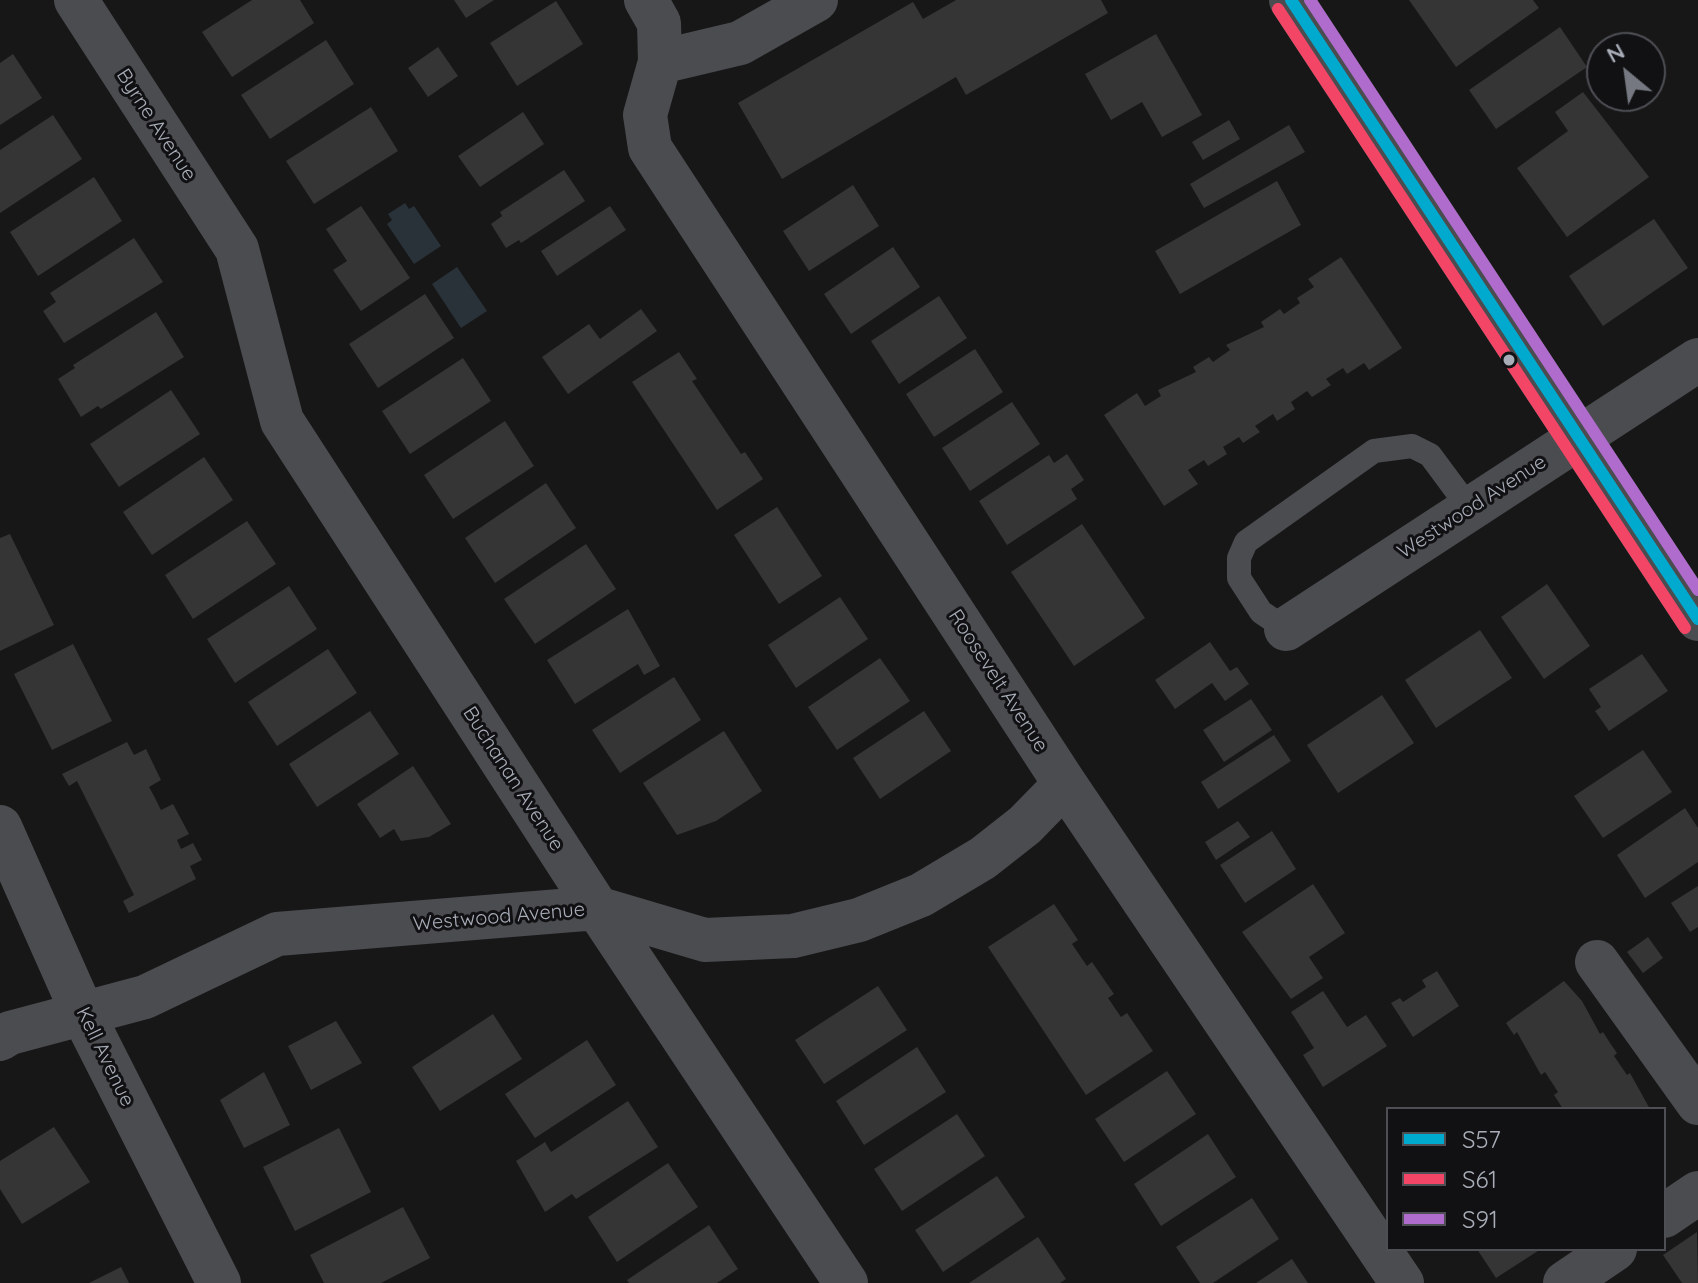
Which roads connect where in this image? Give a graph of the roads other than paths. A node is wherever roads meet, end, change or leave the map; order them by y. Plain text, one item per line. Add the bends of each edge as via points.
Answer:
1 (76, 0) edge
2 (646, 0) edge
3 (816, 0) edge
4 (1291, 0) edge
5 (660, 62) junction
6 (237, 249) joint
7 (1698, 360) edge
8 (1577, 439) junction
9 (1470, 509) junction
10 (1698, 619) edge
11 (1286, 629) joint
12 (1065, 784) junction
13 (0, 827) edge
14 (597, 908) junction
15 (1597, 962) dead end
16 (83, 1014) junction
17 (0, 1039) edge
18 (1698, 1103) edge
19 (1698, 1193) edge
20 (1666, 1215) edge
21 (1612, 1251) edge
22 (219, 1283) edge
23 (846, 1283) edge
24 (1402, 1283) edge
25 (1565, 1283) edge

1 - 6 street, Byrne Avenue
2 - 5 street, Roosevelt Avenue via 659,23
3 - 5 street via 740,43
4 - 8 street
5 - 12 street, Roosevelt Avenue via 645,115 650,148
6 - 14 street, Buchanan Avenue via 282,421
7 - 8 street, Westwood Avenue
8 - 9 street, Westwood Avenue
8 - 10 street
9 - 11 street, Westwood Avenue
9 - 11 lane via 1430,455 1412,446 1374,451 1246,542 1239,578 1261,612
12 - 14 street, Westwood Avenue via 983,858 921,895 859,920 793,936 705,940
12 - 24 street, Roosevelt Avenue
13 - 16 street, Kell Avenue
14 - 16 street, Westwood Avenue via 277,934 145,997
14 - 23 street, Buchanan Avenue
15 - 18 street
16 - 17 street, Westwood Avenue
16 - 22 street, Kell Avenue
19 - 20 street
21 - 25 street

